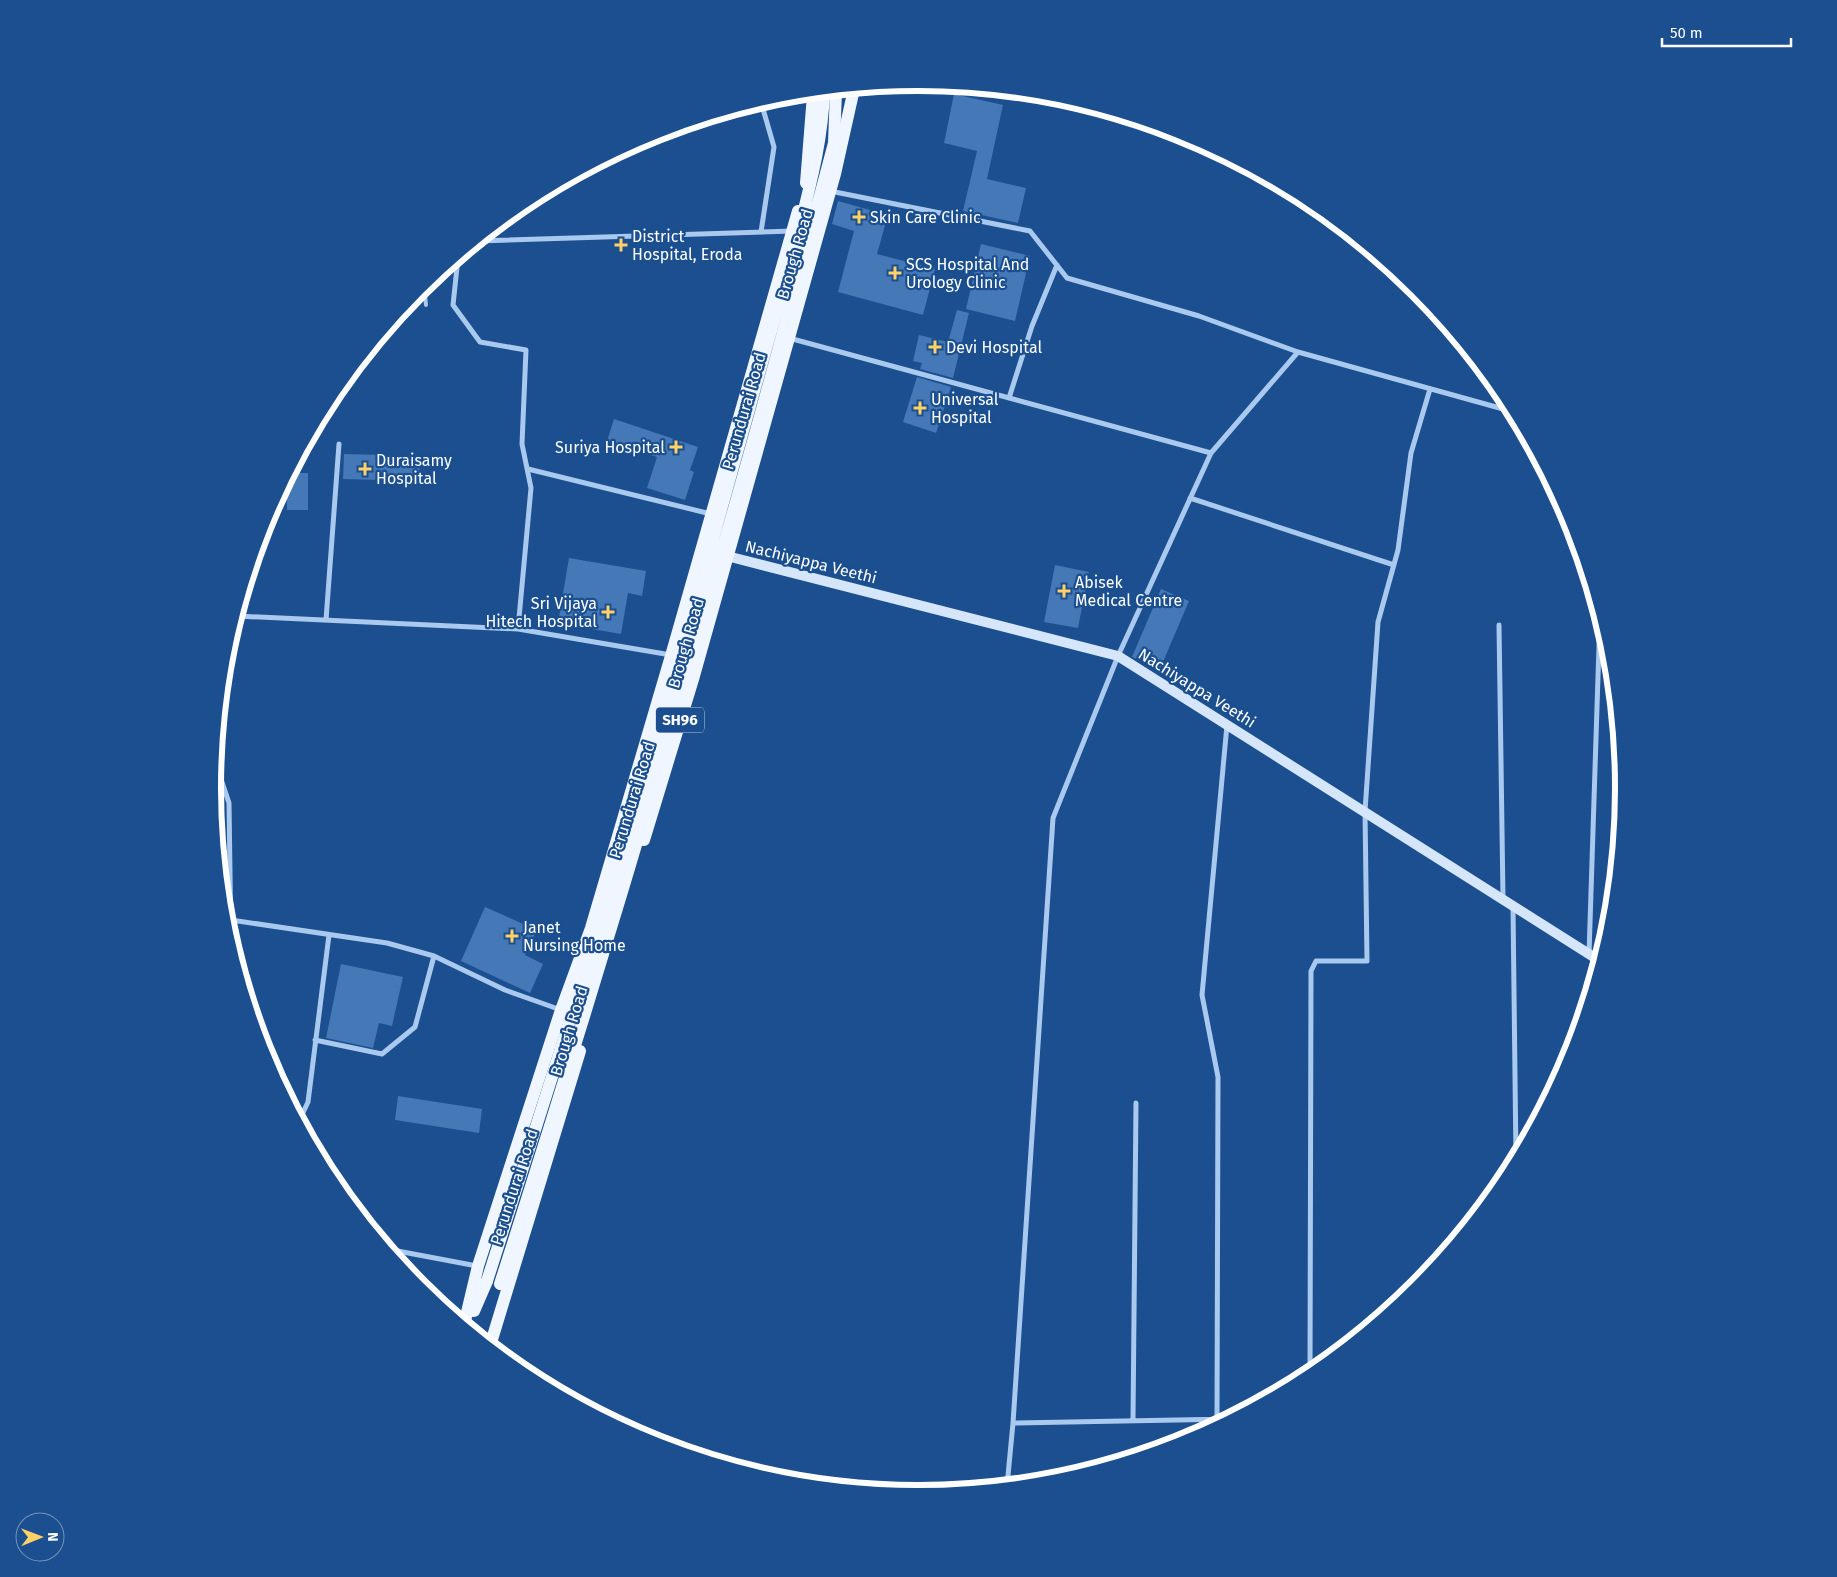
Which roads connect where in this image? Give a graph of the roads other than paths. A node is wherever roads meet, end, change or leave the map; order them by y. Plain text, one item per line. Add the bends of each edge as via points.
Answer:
1 (853, 95) edge
2 (836, 96) edge
3 (823, 98) edge
4 (815, 99) edge
5 (813, 100) edge
6 (763, 109) edge
7 (823, 124) junction
8 (830, 191) junction
9 (792, 231) junction
10 (761, 232) junction
11 (487, 241) edge
12 (1057, 265) junction
13 (457, 266) edge
14 (425, 295) edge
15 (426, 305) dead end
16 (789, 338) junction
17 (1298, 352) junction
18 (1430, 390) junction
19 (1010, 398) junction
20 (1503, 409) edge
21 (339, 444) dead end
22 (1211, 453) junction
23 (528, 469) junction
24 (1190, 498) junction
25 (712, 514) junction
26 (701, 549) junction
27 (728, 556) junction
28 (1394, 565) junction
29 (243, 616) edge
30 (326, 620) junction
31 (1499, 625) dead end
32 (518, 629) junction
33 (1599, 640) edge
34 (671, 656) junction
35 (1118, 656) junction
36 (1227, 725) junction
37 (221, 782) edge
38 (1365, 811) junction
39 (1503, 899) junction
40 (231, 901) edge
41 (1513, 906) junction
42 (234, 920) edge
43 (329, 935) junction
44 (1589, 954) junction
45 (434, 956) junction
46 (1595, 958) edge
47 (561, 1010) junction
48 (315, 1040) junction
49 (1136, 1103) dead end
50 (302, 1114) edge
51 (1516, 1147) edge
52 (397, 1251) edge
53 (478, 1266) junction
54 (467, 1320) edge
55 (468, 1321) edge
56 (492, 1340) edge
57 (492, 1340) edge
58 (1310, 1365) edge
59 (1216, 1419) edge
60 (1217, 1419) edge
61 (1132, 1420) junction
62 (1013, 1423) junction
63 (1008, 1480) edge

1 - 8 main road, Brough Road / SH96
2 - 56 main road, Perundurai Road / SH96, bridge via 834,143 709,597 566,1079 500,1284
3 - 7 main road, Perundurai Road / SH96, bridge
4 - 7 main road, bridge
5 - 9 main road, Brough Road / SH96 via 807,180
6 - 10 street via 774,147
7 - 55 main road, Perundurai Road / SH96, bridge via 798,234 640,800 486,1281
8 - 12 street via 1030,231
8 - 16 main road, Brough Road / SH96
9 - 10 street
9 - 25 main road, Brough Road / SH96
10 - 11 street
12 - 17 street via 1067,278 1199,316
12 - 19 street via 1032,326
13 - 23 street via 453,305 480,342 526,350 522,444
14 - 15 lane
16 - 19 street
16 - 27 main road, Brough Road / SH96
17 - 18 street
17 - 22 street
18 - 20 street
18 - 28 street via 1411,453
19 - 22 street
21 - 30 street
22 - 24 street
23 - 25 street
23 - 32 street via 531,488
24 - 28 street
24 - 35 street
25 - 26 main road, Brough Road / SH96
26 - 27 street, Nachiyappa Veethi
26 - 34 main road, Brough Road / SH96
27 - 35 street, Nachiyappa Veethi
27 - 57 main road, Brough Road / SH96
28 - 38 street via 1378,622
29 - 30 street
30 - 32 street
31 - 39 street
32 - 34 street
33 - 44 street
34 - 47 main road, Brough Road / SH96 via 591,928
35 - 36 street, Nachiyappa Veethi
35 - 62 street via 1053,818
36 - 38 street, Nachiyappa Veethi
36 - 60 street via 1202,995 1218,1077
37 - 40 street via 229,804
38 - 39 street, Nachiyappa Veethi
38 - 58 street via 1367,961 1316,961 1311,971
39 - 41 street, Nachiyappa Veethi
41 - 44 street, Nachiyappa Veethi
41 - 51 street
42 - 43 street
43 - 45 street via 387,943
43 - 48 street
44 - 46 street, Nachiyappa Veethi
45 - 47 street via 505,990
45 - 48 street via 415,1027 382,1054
47 - 53 main road, Brough Road / SH96
48 - 50 street via 308,1102
49 - 61 street
52 - 53 street
53 - 54 main road, Brough Road / SH96
59 - 61 street
61 - 62 street
62 - 63 street

